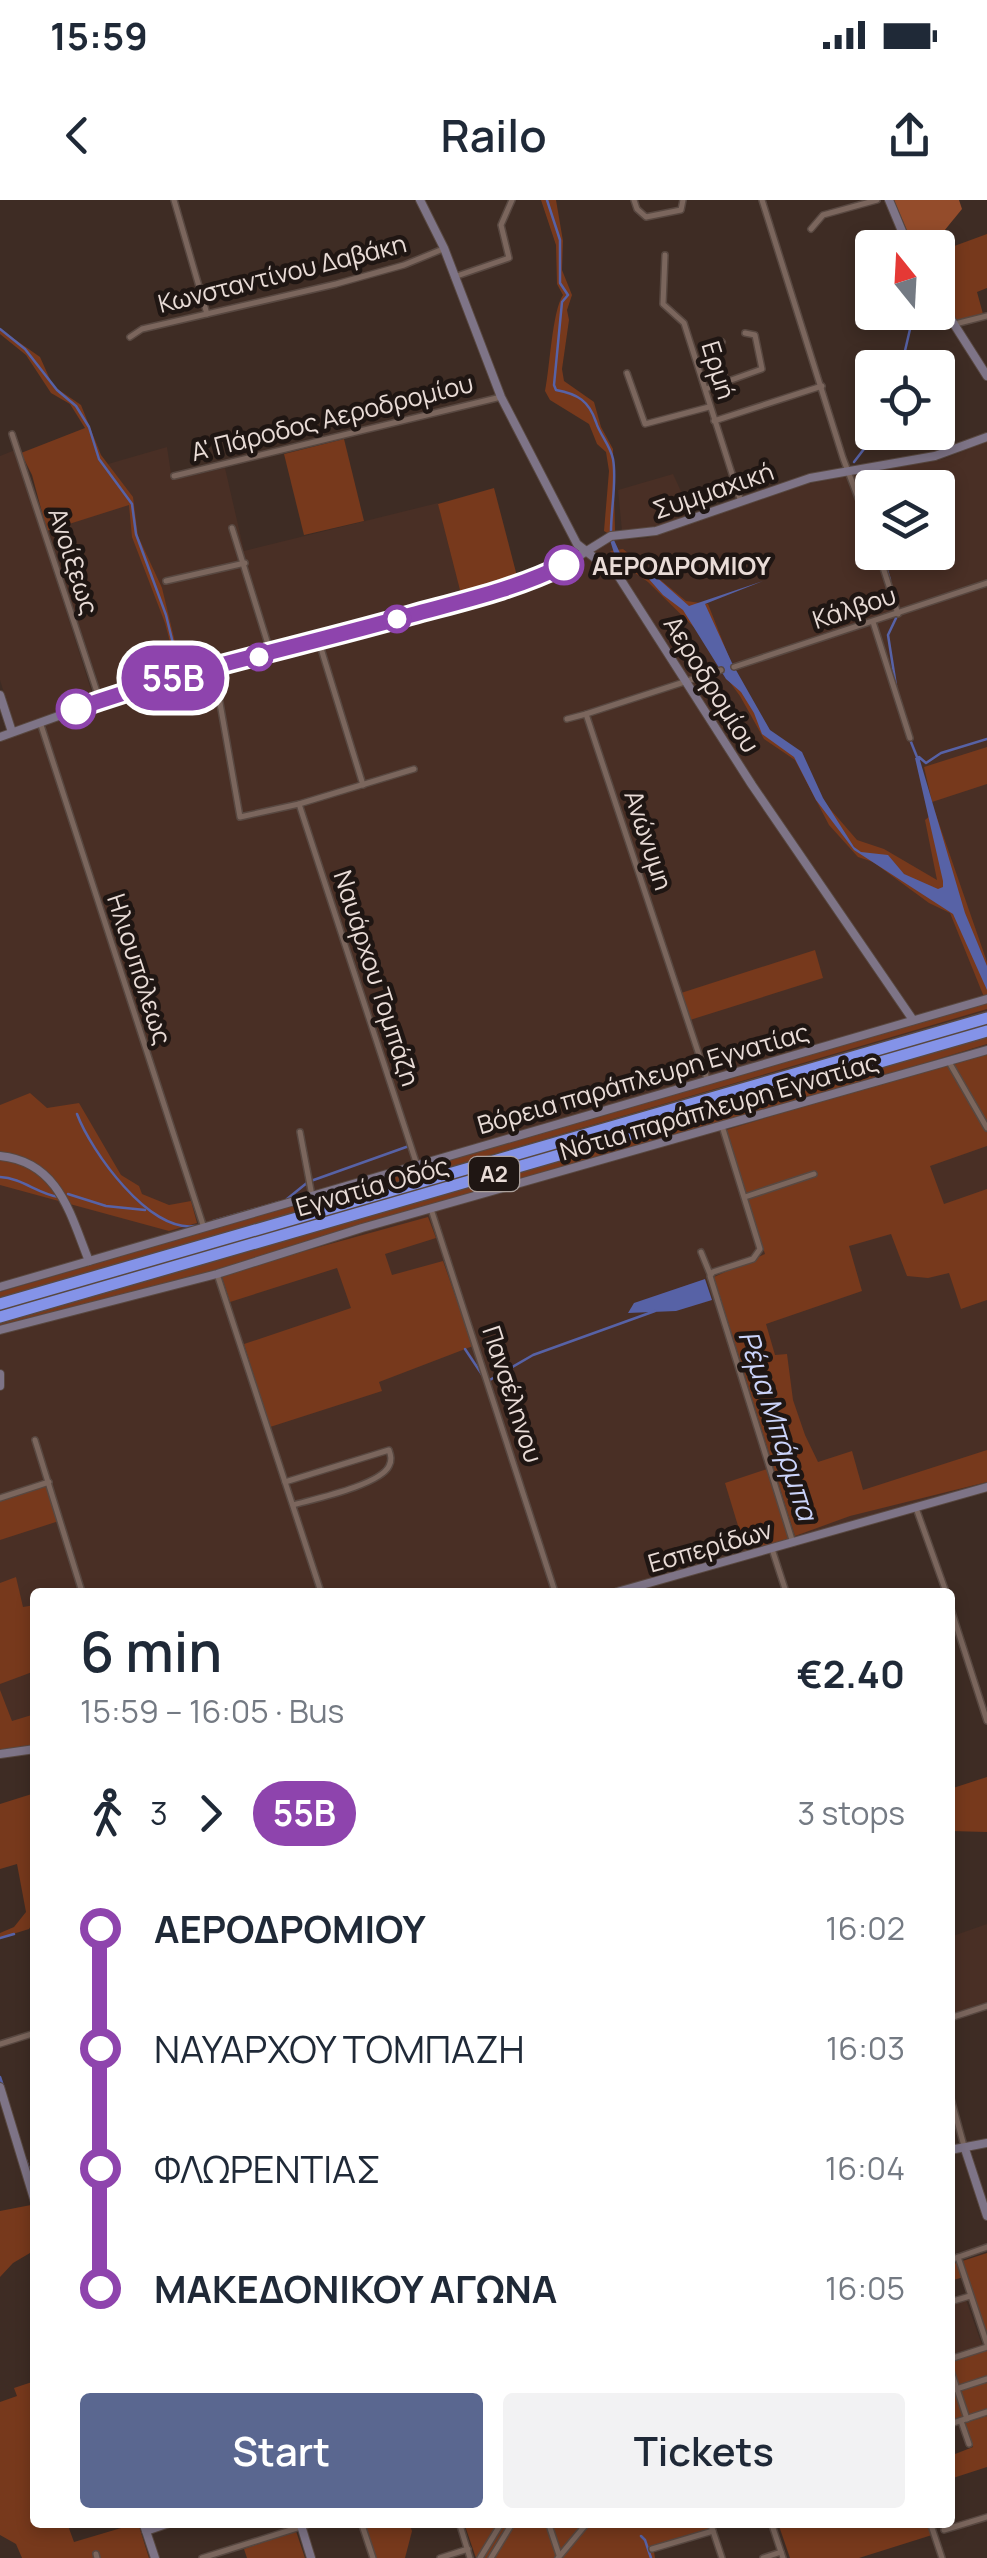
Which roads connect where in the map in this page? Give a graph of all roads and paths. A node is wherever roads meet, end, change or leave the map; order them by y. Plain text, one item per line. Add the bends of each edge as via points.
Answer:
1 (174, 200) edge
2 (420, 200) edge
3 (512, 200) edge
4 (634, 200) edge
5 (683, 200) edge
6 (762, 200) edge
7 (877, 200) edge
8 (889, 200) edge
9 (811, 229) dead end
10 (902, 230) edge
11 (444, 248) junction
12 (664, 255) dead end
13 (454, 277) junction
14 (207, 314) junction
15 (987, 316) edge
16 (955, 323) edge
17 (955, 328) edge
18 (745, 333) dead end
19 (130, 337) dead end
20 (722, 342) dead end
21 (627, 373) dead end
22 (987, 376) edge
23 (726, 382) junction
24 (822, 386) junction
25 (706, 389) junction
26 (500, 397) junction
27 (709, 407) junction
28 (714, 421) junction
29 (12, 434) dead end
30 (987, 437) edge
31 (850, 471) junction
32 (174, 476) dead end
33 (855, 486) edge
34 (740, 502) junction
35 (232, 528) dead end
36 (586, 552) junction
37 (245, 563) junction
38 (884, 570) edge
39 (166, 581) dead end
40 (987, 583) edge
41 (898, 614) junction
42 (872, 622) junction
43 (318, 642) junction
44 (271, 654) junction
45 (734, 666) dead end
46 (214, 668) junction
47 (720, 670) dead end
48 (685, 681) junction
49 (0, 695) edge
50 (100, 701) junction
51 (586, 714) junction
52 (567, 719) dead end
53 (40, 722) junction
54 (12, 732) junction
55 (0, 737) edge
56 (910, 738) dead end
57 (414, 769) dead end
58 (363, 785) junction
59 (299, 804) junction
60 (987, 999) edge
61 (987, 1018) edge
62 (913, 1020) junction
63 (987, 1031) edge
64 (987, 1050) edge
65 (949, 1062) junction
66 (707, 1079) junction
67 (722, 1126) junction
68 (987, 1128) edge
69 (300, 1132) dead end
70 (0, 1156) edge
71 (416, 1165) junction
72 (814, 1174) dead end
73 (312, 1196) junction
74 (745, 1197) junction
75 (431, 1208) junction
76 (74, 1224) junction
77 (204, 1228) junction
78 (82, 1243) junction
79 (701, 1252) dead end
80 (110, 1254) junction
81 (84, 1262) junction
82 (217, 1274) junction
83 (711, 1276) junction
84 (0, 1288) edge
85 (0, 1304) edge
86 (0, 1317) edge
87 (0, 1330) edge
88 (0, 1374) edge
89 (0, 1386) edge
90 (35, 1440) dead end
91 (49, 1482) junction
92 (285, 1482) junction
93 (987, 1487) edge
94 (0, 1498) edge
95 (292, 1506) junction
96 (916, 1508) junction
97 (793, 1543) junction
98 (772, 1549) junction
99 (81, 1588) edge
100 (320, 1588) edge
101 (554, 1588) edge
102 (648, 1588) edge
103 (785, 1588) edge
104 (945, 1588) edge
105 (955, 1621) edge
106 (987, 1720) edge
107 (30, 1750) edge
108 (0, 1754) edge
109 (987, 2006) edge
110 (955, 2016) edge
111 (30, 2034) edge
112 (0, 2044) edge
113 (0, 2087) edge
114 (955, 2113) edge
115 (987, 2143) edge
116 (965, 2149) junction
117 (955, 2150) edge
118 (30, 2176) edge
119 (987, 2216) edge
120 (987, 2247) edge
121 (955, 2258) edge
122 (955, 2260) edge
123 (970, 2296) junction
124 (955, 2300) edge
125 (987, 2345) edge
126 (955, 2357) edge
127 (987, 2378) edge
128 (955, 2390) edge
129 (955, 2393) edge
130 (987, 2412) edge
131 (964, 2420) junction
132 (955, 2423) edge
133 (969, 2444) dead end
134 (987, 2517) edge
135 (955, 2527) edge
136 (145, 2528) edge
137 (291, 2528) edge
138 (301, 2528) edge
139 (363, 2528) edge
140 (461, 2528) edge
141 (498, 2528) edge
142 (509, 2528) edge
143 (550, 2528) edge
144 (583, 2528) edge
145 (773, 2528) edge
146 (932, 2528) edge
147 (951, 2528) edge
148 (712, 2530) joint
149 (944, 2530) dead end
150 (468, 2549) junction
151 (652, 2549) dead end
152 (782, 2555) edge
153 (155, 2558) edge
154 (202, 2558) edge
155 (311, 2558) edge
156 (373, 2558) edge
157 (440, 2558) edge
158 (470, 2558) edge
159 (480, 2558) edge
160 (491, 2558) edge
161 (559, 2558) edge
162 (722, 2558) edge
163 (763, 2558) edge
164 (942, 2558) edge

1 - 14 street
2 - 11 street, Αεροδρομίου
3 - 13 street via 501,228 509,258
4 - 5 street via 646,217 681,210
6 - 24 street
7 - 9 street via 823,215
8 - 10 street
11 - 13 street, Αεροδρομίου
11 - 14 street, Κωνσταντίνου Δαβάκη via 336,284
12 - 25 street, Ερμή via 663,304 684,323
13 - 26 street, Αεροδρομίου
14 - 19 street, Κωνσταντίνου Δαβάκη via 142,328
15 - 16 street
17 - 22 street
18 - 23 street via 755,335 762,369
20 - 23 street via 716,348
21 - 27 street via 646,424
23 - 25 street
24 - 28 street
24 - 31 street
25 - 27 street, Ερμή
26 - 32 street, Α' Πάροδος Αεροδρομίου
26 - 36 street, Αεροδρομίου
27 - 28 street, Ερμή
28 - 34 street, Ερμή
29 - 50 street, Ανοίξεως
30 - 31 street, Συμμαχική via 935,456
31 - 33 street
31 - 34 street, Συμμαχική
34 - 36 street, Συμμαχική via 656,531 614,535
35 - 37 street
36 - 43 street, Συμμαχική via 526,581
36 - 48 street, Αεροδρομίου via 620,577
37 - 39 street
37 - 44 street
38 - 41 street
40 - 41 street, Κάλβου
41 - 42 street, Κάλβου
42 - 45 street, Κάλβου
42 - 56 street
43 - 44 street, Συμμαχική
43 - 58 street
44 - 46 street, Συμμαχική
46 - 50 street, Συμμαχική
46 - 59 street via 240,818
47 - 48 street
48 - 51 street
48 - 62 street, Αεροδρομίου
49 - 54 street
50 - 53 street, Συμμαχική
51 - 52 street
51 - 66 street, Ανώνυμη
53 - 54 street, Συμμαχική
53 - 77 street, Ηλιουπόλεως
54 - 55 street, Συμμαχική
57 - 58 street
58 - 59 street
59 - 71 street, Ναυάρχου Τομπάζη
60 - 62 street, Βόρεια παράπλευρη Εγνατίας
61 - 85 highway, Εγνατία Οδός / Α2
62 - 66 street, Βόρεια παράπλευρη Εγνατίας
63 - 86 highway, Εγνατία Οδός / Α2
64 - 65 street, Νότια παράπλευρη Εγνατίας
65 - 67 street, Νότια παράπλευρη Εγνατίας
65 - 68 street
66 - 71 street, Βόρεια παράπλευρη Εγνατίας
67 - 74 street
67 - 75 street, Νότια παράπλευρη Εγνατίας
69 - 73 street
70 - 76 street via 44,1172 64,1196
71 - 73 street, Βόρεια παράπλευρη Εγνατίας
72 - 74 street
73 - 77 street, Βόρεια παράπλευρη Εγνατίας
74 - 83 street via 760,1251
75 - 82 street, Νότια παράπλευρη Εγνατίας
75 - 101 street, Πανσέληνου
76 - 78 street
76 - 81 street
77 - 80 street, Βόρεια παράπλευρη Εγνατίας
78 - 80 street
78 - 81 street
79 - 83 street
80 - 81 street, Βόρεια παράπλευρη Εγνατίας
81 - 84 street, Βόρεια παράπλευρη Εγνατίας
82 - 87 street, Νότια παράπλευρη Εγνατίας
82 - 92 street
83 - 97 street
88 - 89 street
90 - 91 street
91 - 94 street
91 - 99 street
92 - 95 street
92 - 95 street via 389,1450 390,1464 371,1481
93 - 96 street, Εσπερίδων
95 - 100 street
96 - 97 street, Εσπερίδων
96 - 104 street
97 - 98 street, Εσπερίδων
98 - 102 street, Εσπερίδων
98 - 103 street
105 - 106 street
107 - 108 street
109 - 110 street
111 - 112 street
113 - 118 street
114 - 116 street
115 - 116 street
116 - 117 street
116 - 119 street
120 - 121 street
122 - 123 street
123 - 124 street
123 - 125 street
125 - 126 street
127 - 128 street
129 - 131 street
130 - 131 street
131 - 132 street
131 - 133 street
134 - 135 street
136 - 153 street
137 - 154 street
138 - 155 street
139 - 156 street
140 - 150 street
141 - 159 street
142 - 160 street
143 - 161 street
144 - 161 street
145 - 152 street
146 - 164 street
147 - 149 street
148 - 151 street
148 - 162 street
150 - 157 street
150 - 158 street
152 - 163 street

